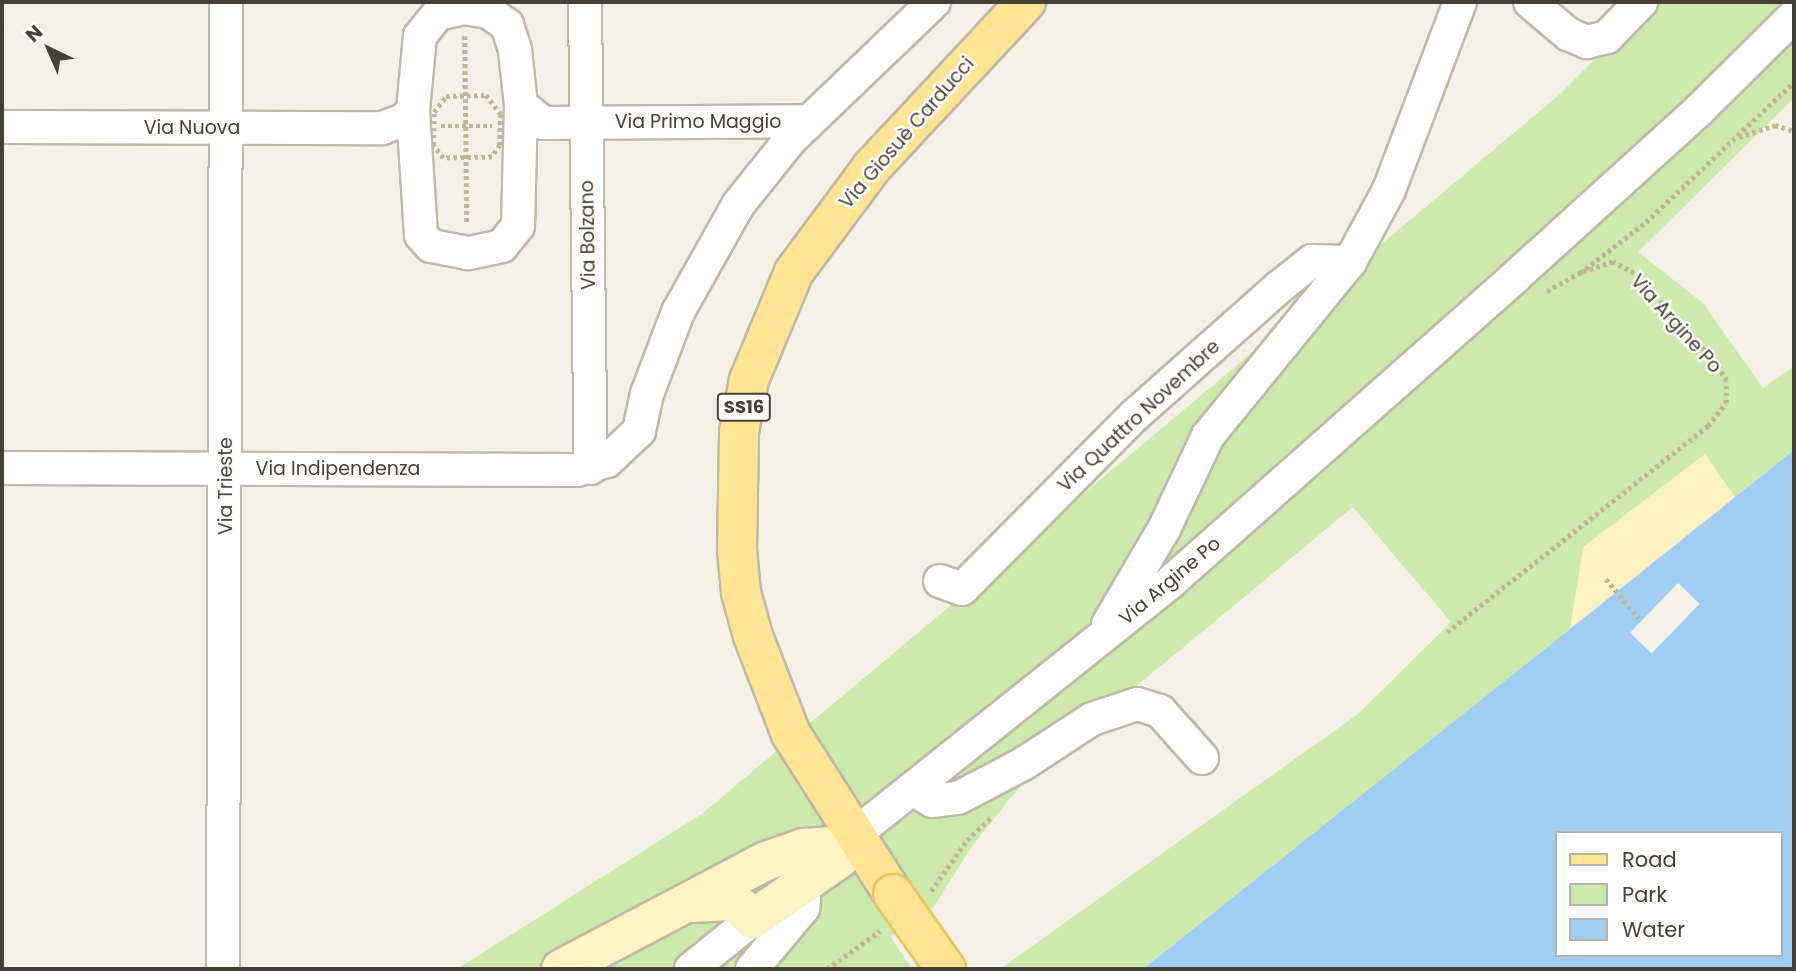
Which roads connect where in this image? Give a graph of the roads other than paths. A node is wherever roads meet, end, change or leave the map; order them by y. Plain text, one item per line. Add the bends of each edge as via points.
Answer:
1 (226, 2) edge
2 (585, 2) edge
3 (934, 2) edge
4 (1026, 2) edge
5 (1461, 2) edge
6 (1530, 2) edge
7 (1641, 2) edge
8 (1794, 16) edge
9 (423, 118) junction
10 (522, 118) junction
11 (809, 121) junction
12 (587, 122) junction
13 (2, 127) edge
14 (224, 128) junction
15 (382, 128) junction
16 (414, 155) junction
17 (1350, 262) junction
18 (2, 468) edge
19 (591, 468) junction
20 (226, 469) junction
21 (940, 581) dead end
22 (1099, 640) junction
23 (1202, 758) dead end
24 (914, 790) junction
25 (842, 841) junction
26 (766, 861) junction
27 (796, 887) junction
28 (685, 904) junction
29 (753, 919) junction
30 (223, 969) edge
31 (561, 969) edge
32 (691, 969) edge
33 (752, 969) edge
34 (946, 969) edge

1 - 14 street, Via Trieste
2 - 12 street, Via Bolzano
3 - 11 street, Via Primo Maggio
4 - 25 main road, Via Giosuè Carducci / SS16 via 872,167 812,245 794,272 749,380 739,432 735,498 741,592 769,681
5 - 17 street via 1389,190
6 - 7 street via 1568,34 1587,43 1607,37
8 - 22 street, Via Argine Po via 1698,111 1395,385
9 - 10 street via 420,36 438,14 465,8 488,12 507,25 516,50
9 - 15 street
9 - 16 street
10 - 12 street, Via Primo Maggio
10 - 16 street via 529,135 520,153 514,236 493,249 468,253 441,250 421,235
11 - 12 street, Via Primo Maggio
11 - 19 street, Via Primo Maggio via 756,181 703,260 656,368 632,442
12 - 19 street, Via Bolzano
13 - 14 street, Via Nuova
14 - 15 street, Via Nuova
14 - 20 street, Via Trieste
15 - 16 street via 405,141
17 - 21 street, Via Quattro Novembre via 1312,261 1286,281 1135,415 962,589
17 - 22 street via 1208,436 1164,529
18 - 20 street, Via Indipendenza
19 - 20 street, Via Indipendenza
20 - 30 street, Via Trieste
22 - 24 street, Via Argine Po
23 - 24 street via 1160,711 1137,704 1092,719 1012,771 943,802
24 - 25 street, Via Argine Po
25 - 26 street
25 - 27 street via 839,859
25 - 34 main road, Via Giosuè Carducci / SS16, bridge via 902,906
26 - 27 street via 778,863
26 - 28 street
27 - 29 street
27 - 33 street via 804,899 803,908
28 - 29 street via 734,901
28 - 31 street
29 - 32 street

